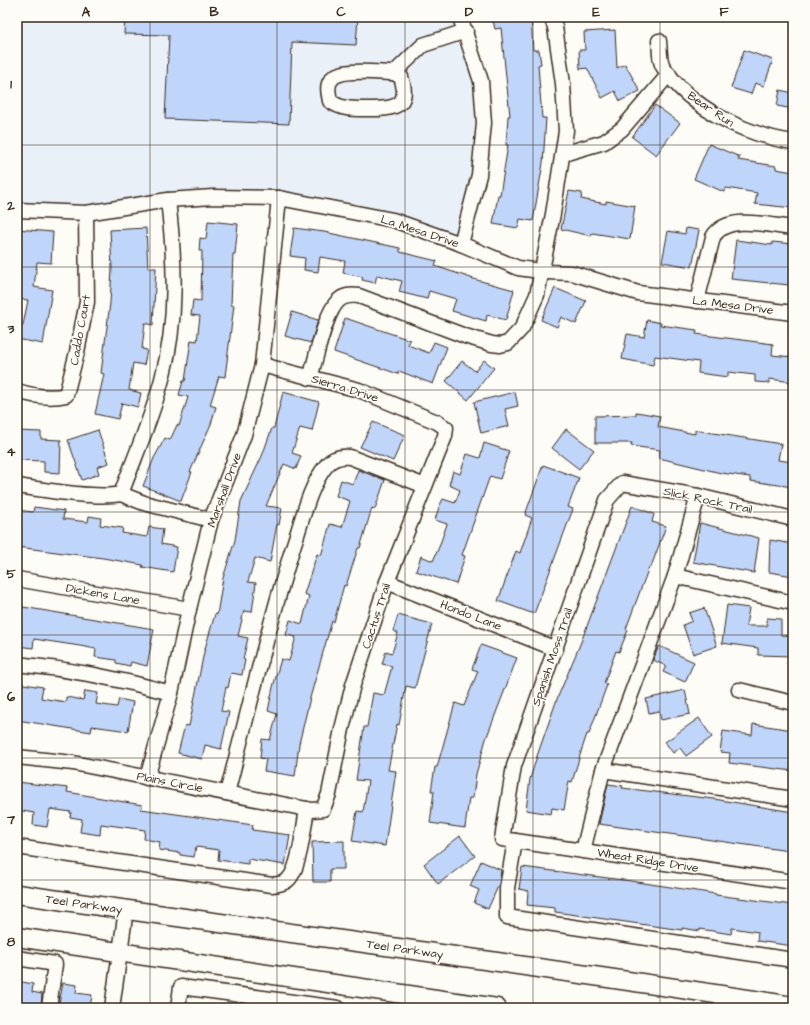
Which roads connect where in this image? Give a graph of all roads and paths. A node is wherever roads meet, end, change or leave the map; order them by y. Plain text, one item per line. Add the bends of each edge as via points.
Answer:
1 (460, 17) edge
2 (552, 17) edge
3 (466, 31) junction
4 (658, 41) dead end
5 (394, 73) junction
6 (669, 74) junction
7 (793, 142) edge
8 (563, 154) junction
9 (279, 198) junction
10 (168, 200) junction
11 (17, 210) edge
12 (86, 213) junction
13 (793, 228) edge
14 (461, 244) junction
15 (542, 272) junction
16 (697, 301) junction
17 (793, 313) edge
18 (262, 365) junction
19 (310, 378) junction
20 (17, 391) edge
21 (446, 428) joint
22 (622, 483) joint
23 (17, 486) edge
24 (425, 486) junction
25 (121, 494) junction
26 (698, 496) junction
27 (793, 519) edge
28 (212, 520) junction
29 (675, 576) junction
30 (17, 578) edge
31 (387, 582) junction
32 (793, 603) edge
33 (189, 609) junction
34 (556, 649) junction
35 (17, 664) edge
36 (739, 690) dead end
37 (171, 693) junction
38 (793, 703) edge
39 (17, 757) edge
40 (603, 770) junction
41 (147, 778) junction
42 (227, 793) junction
43 (793, 799) edge
44 (307, 809) junction
45 (323, 809) joint
46 (508, 840) junction
47 (17, 847) edge
48 (583, 851) junction
49 (793, 882) edge
50 (17, 894) edge
51 (126, 910) junction
52 (17, 938) edge
53 (120, 954) junction
54 (17, 958) edge
55 (793, 960) edge
56 (730, 1002) edge
57 (793, 1006) edge
58 (49, 1008) edge
59 (112, 1008) edge
60 (178, 1008) edge
61 (338, 1008) edge
62 (497, 1008) edge

1 - 3 street
2 - 8 street via 563,84 566,131
3 - 5 street via 422,45
3 - 14 street via 481,82 484,123 479,175
4 - 6 street, Bear Run via 663,67
5 - 5 street via 401,77 405,87 398,106 390,109 347,108 338,107 330,101 330,80 338,74
6 - 7 street, Bear Run via 687,94 738,128 773,139
6 - 8 street via 622,128 604,142
8 - 15 street
9 - 10 street, La Mesa Drive via 213,197
9 - 14 street, La Mesa Drive via 393,220
9 - 18 street, Marshall Drive
10 - 12 street, La Mesa Drive
10 - 25 street via 174,267 171,334 162,379
11 - 12 street, La Mesa Drive
12 - 20 street, Caddo Court via 87,302 66,395 56,397
13 - 16 street via 744,222 720,229 713,237
14 - 15 street, La Mesa Drive via 518,268
15 - 16 street, La Mesa Drive via 572,273 638,293
15 - 19 street via 537,295 522,328 511,340 500,345 465,336 359,296 347,296 339,300 329,314
16 - 17 street, La Mesa Drive
18 - 19 street, Sierra Drive
18 - 28 street, Marshall Drive via 244,435
19 - 21 street, Sierra Drive via 359,390
21 - 24 street, Cactus Trail
22 - 26 street, Slick Rock Trail
22 - 34 street, Spanish Moss Trail via 607,500
23 - 25 street via 87,494
24 - 31 street, Cactus Trail
24 - 42 street via 350,457 341,456 326,465 305,511 284,579
25 - 28 street via 144,503
26 - 27 street, Slick Rock Trail
26 - 29 street
28 - 33 street, Marshall Drive
29 - 32 street
29 - 40 street
30 - 33 street, Dickens Lane
31 - 34 street, Hondo Lane
31 - 45 street, Cactus Trail via 353,685 329,794
33 - 37 street, Marshall Drive
34 - 46 street, Spanish Moss Trail via 514,766
35 - 37 street via 90,674
36 - 38 street
37 - 41 street, Marshall Drive
39 - 41 street, Plains Circle via 73,763
40 - 43 street
40 - 48 street
41 - 42 street, Plains Circle
42 - 44 street, Plains Circle
44 - 45 street, Plains Circle
44 - 47 street via 296,866 291,877 272,886
46 - 48 street, Wheat Ridge Drive
46 - 55 street, Spanish Moss Trail via 507,917
48 - 49 street, Wheat Ridge Drive
50 - 51 main road, Teel Parkway
51 - 53 street
51 - 56 main road, Teel Parkway via 545,968
52 - 53 main road
53 - 59 street
53 - 62 main road
54 - 58 street via 55,964
56 - 57 main road, Teel Parkway
60 - 61 street via 181,987

